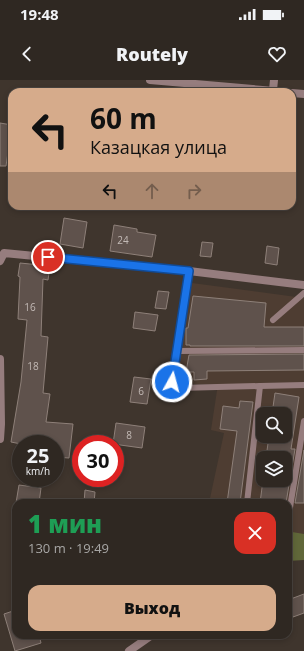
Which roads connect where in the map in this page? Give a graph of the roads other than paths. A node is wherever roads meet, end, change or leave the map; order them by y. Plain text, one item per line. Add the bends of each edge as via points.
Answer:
1 (150, 80) edge
2 (248, 88) edge
3 (0, 261) edge
4 (189, 271) junction
5 (304, 285) edge
6 (304, 292) edge
7 (273, 320) dead end
8 (304, 350) edge
9 (176, 352) junction
10 (0, 359) edge
11 (304, 385) edge
12 (260, 386) junction
13 (178, 388) joint
14 (304, 421) edge
15 (0, 439) edge
16 (247, 499) edge
17 (291, 499) edge
18 (146, 639) edge
19 (129, 651) edge

1 - 2 street
3 - 4 street via 4,253
4 - 5 street
4 - 9 street
6 - 7 lane
8 - 9 lane
9 - 13 street via 172,382
10 - 15 street
11 - 12 lane
12 - 13 lane
12 - 16 lane
14 - 17 lane
18 - 19 street

